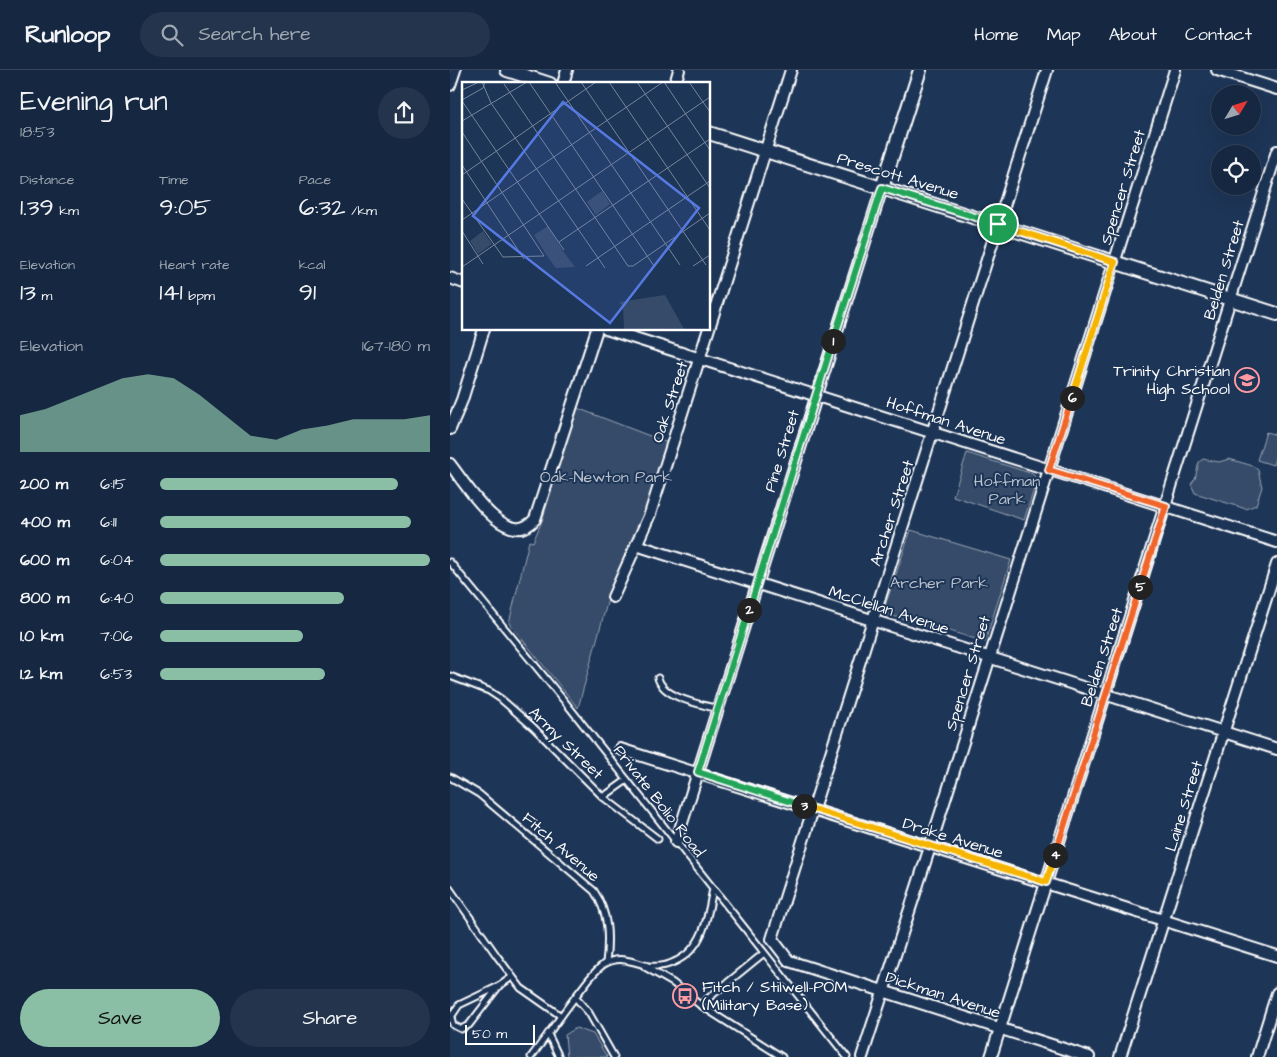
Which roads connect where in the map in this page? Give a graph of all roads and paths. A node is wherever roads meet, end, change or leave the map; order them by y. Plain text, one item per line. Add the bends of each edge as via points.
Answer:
1 (454, 70) edge
2 (507, 70) edge
3 (680, 70) edge
4 (791, 70) edge
5 (920, 70) edge
6 (1047, 70) edge
7 (1175, 70) edge
8 (1217, 70) edge
9 (544, 82) edge
10 (676, 82) edge
11 (450, 85) edge
12 (1277, 89) edge
13 (710, 133) edge
14 (765, 151) junction
15 (1277, 151) edge
16 (882, 188) junction
17 (998, 224) junction
18 (1115, 262) junction
19 (450, 278) edge
20 (462, 282) edge
21 (1230, 299) junction
22 (1277, 314) edge
23 (710, 327) edge
24 (484, 330) edge
25 (597, 330) edge
26 (609, 330) edge
27 (709, 330) edge
28 (700, 359) junction
29 (816, 395) junction
30 (450, 429) edge
31 (933, 433) junction
32 (450, 464) edge
33 (1049, 470) junction
34 (1166, 506) junction
35 (1277, 542) edge
36 (636, 545) junction
37 (450, 562) edge
38 (1277, 564) edge
39 (757, 584) junction
40 (613, 597) dead end
41 (873, 621) junction
42 (989, 658) junction
43 (450, 676) edge
44 (658, 678) dead end
45 (1106, 695) junction
46 (718, 709) junction
47 (1223, 732) junction
48 (620, 748) dead end
49 (1277, 749) edge
50 (698, 772) junction
51 (450, 777) edge
52 (627, 780) junction
53 (603, 797) junction
54 (814, 810) junction
55 (658, 839) dead end
56 (676, 842) junction
57 (930, 846) junction
58 (1046, 882) junction
59 (712, 888) junction
60 (450, 889) edge
61 (1164, 920) junction
62 (764, 953) junction
63 (1277, 956) edge
64 (789, 961) joint
65 (638, 963) junction
66 (606, 964) junction
67 (512, 977) junction
68 (499, 986) junction
69 (883, 992) junction
70 (1277, 993) edge
71 (575, 997) junction
72 (700, 1005) junction
73 (561, 1016) junction
74 (1000, 1029) junction
75 (548, 1034) junction
76 (531, 1057) edge
77 (559, 1057) edge
78 (614, 1057) edge
79 (782, 1057) edge
80 (847, 1057) edge
81 (862, 1057) edge
82 (991, 1057) edge
83 (1089, 1057) edge
84 (1120, 1057) edge
85 (1257, 1057) edge

1 - 11 street
2 - 9 street
3 - 10 street
4 - 14 street, Oak Street
5 - 16 street, Pine Street
6 - 17 street, Archer Street
7 - 18 street, Spencer Street
8 - 12 street
13 - 14 street, Prescott Avenue
14 - 16 street, Prescott Avenue
14 - 23 street, Oak Street
15 - 21 street, Belden Street
16 - 17 street, Prescott Avenue
16 - 29 street, Pine Street
17 - 18 street, Prescott Avenue
17 - 31 street, Archer Street
18 - 21 street, Prescott Avenue
18 - 33 street, Spencer Street
19 - 20 street
21 - 22 street, Prescott Avenue
21 - 34 street, Belden Street
24 - 30 street
25 - 32 street via 535,519 530,525 518,529 500,523
26 - 28 street, Hoffman Avenue
27 - 28 street, Oak Street
28 - 29 street, Hoffman Avenue
28 - 36 street, Oak Street via 650,514
29 - 31 street, Hoffman Avenue
29 - 39 street, Pine Street
31 - 33 street, Hoffman Avenue
31 - 41 street, Archer Street
33 - 34 street, Hoffman Avenue
33 - 42 street, Spencer Street
34 - 35 street, Hoffman Avenue
34 - 45 street, Belden Street
36 - 39 street, McClellan Avenue
36 - 40 street, Oak Street
37 - 52 lane, Private Bolio Road
38 - 47 street, Laine Street
39 - 41 street, McClellan Avenue
39 - 46 street, Pine Street
41 - 42 street, McClellan Avenue
41 - 54 street, Archer Street
42 - 45 street, McClellan Avenue
42 - 57 street, Spencer Street
43 - 53 lane, Army Street via 501,699
44 - 46 lane via 666,691 677,697
45 - 47 street, McClellan Avenue
45 - 58 street, Belden Street
46 - 50 street, Pine Street
47 - 49 street, McClellan Avenue
47 - 61 street, Laine Street
48 - 50 street, Drake Avenue
50 - 54 street, Drake Avenue
50 - 56 street, Pine Street
51 - 66 lane, Fitch Avenue via 479,794 594,891 606,917
52 - 53 lane
52 - 56 lane, Private Bolio Road
53 - 55 lane, Army Street
54 - 57 street, Drake Avenue
54 - 64 street, Archer Street via 772,939
56 - 59 lane, Private Bolio Road
57 - 58 street, Drake Avenue
57 - 69 street, Spencer Street
58 - 61 street, Drake Avenue
58 - 74 street, Belden Street
59 - 62 lane, Private Bolio Road
59 - 65 lane via 706,922 692,951 665,966
60 - 67 lane
61 - 63 street, Drake Avenue
61 - 84 street, Laine Street
62 - 72 lane
62 - 80 lane, Private Bolio Road
64 - 69 street, Dickman Avenue
65 - 66 lane via 619,959
65 - 72 lane via 673,983
66 - 71 lane
67 - 68 lane
67 - 73 lane via 521,988
68 - 68 lane via 459,1005 450,1017 453,1025 461,1029 469,1025
69 - 74 street, Dickman Avenue
69 - 81 street, Spencer Street
70 - 85 street
71 - 73 lane
71 - 78 lane via 588,1012
72 - 79 lane
73 - 75 lane
74 - 82 street, Belden Street
74 - 83 street, Dickman Avenue
75 - 76 lane
75 - 77 lane

